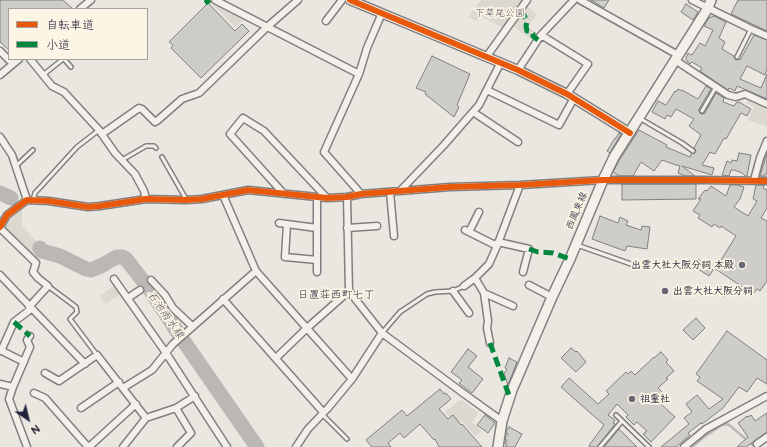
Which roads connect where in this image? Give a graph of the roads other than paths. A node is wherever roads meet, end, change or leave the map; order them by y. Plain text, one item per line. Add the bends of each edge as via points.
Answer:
1 (91, 0) edge
2 (215, 0) edge
3 (298, 0) edge
4 (342, 0) edge
5 (350, 0) edge
6 (527, 0) edge
7 (574, 0) edge
8 (692, 0) edge
9 (583, 1) edge
10 (710, 4) edge
11 (81, 8) edge
12 (382, 13) junction
13 (326, 21) dead end
14 (267, 27) junction
15 (751, 29) junction
16 (541, 35) junction
17 (767, 36) edge
18 (0, 51) edge
19 (487, 56) junction
20 (677, 57) junction
21 (737, 57) dead end
22 (8, 59) edge
23 (9, 60) edge
24 (18, 60) edge
25 (31, 60) edge
26 (63, 60) edge
27 (65, 60) edge
28 (501, 62) junction
29 (13, 64) junction
30 (71, 67) dead end
31 (518, 70) junction
32 (359, 74) junction
33 (0, 75) edge
34 (43, 75) junction
35 (716, 87) junction
36 (487, 90) junction
37 (571, 96) junction
38 (767, 104) edge
39 (702, 111) dead end
40 (473, 112) junction
41 (639, 118) junction
42 (100, 132) junction
43 (630, 133) junction
44 (0, 137) edge
45 (767, 141) edge
46 (518, 142) dead end
47 (156, 148) dead end
48 (33, 150) dead end
49 (693, 151) dead end
50 (162, 157) dead end
51 (122, 160) junction
52 (16, 166) junction
53 (603, 180) junction
54 (754, 180) junction
55 (767, 181) edge
56 (520, 185) junction
57 (400, 191) junction
58 (390, 192) junction
59 (284, 194) junction
60 (361, 194) junction
61 (223, 195) junction
62 (317, 197) junction
63 (347, 197) junction
64 (327, 198) junction
65 (146, 199) junction
66 (30, 200) junction
67 (186, 200) junction
68 (479, 212) dead end
69 (279, 223) dead end
70 (287, 224) junction
71 (377, 226) dead end
72 (0, 228) edge
73 (317, 228) junction
74 (347, 228) junction
75 (394, 236) dead end
76 (498, 244) junction
77 (575, 244) junction
78 (317, 260) junction
79 (631, 264) dead end
80 (256, 270) junction
81 (317, 272) dead end
82 (523, 272) dead end
83 (0, 275) edge
84 (475, 278) junction
85 (114, 279) dead end
86 (151, 280) dead end
87 (530, 285) dead end
88 (48, 286) junction
89 (464, 286) joint
90 (140, 290) dead end
91 (349, 291) junction
92 (453, 291) junction
93 (484, 293) junction
94 (552, 297) junction
95 (128, 298) junction
96 (223, 299) junction
97 (513, 306) dead end
98 (30, 308) junction
99 (469, 313) dead end
100 (192, 326) junction
101 (307, 328) junction
102 (382, 333) junction
103 (30, 336) dead end
104 (490, 343) dead end
105 (0, 351) edge
106 (166, 353) junction
107 (97, 355) junction
108 (276, 358) junction
109 (24, 362) junction
110 (84, 364) junction
111 (44, 373) dead end
112 (352, 379) junction
113 (118, 382) junction
114 (0, 384) edge
115 (13, 387) junction
116 (123, 388) junction
117 (34, 393) dead end
118 (195, 396) junction
119 (767, 396) edge
120 (136, 404) junction
121 (81, 408) dead end
122 (176, 408) junction
123 (323, 413) junction
124 (616, 415) dead end
125 (146, 418) junction
126 (502, 421) junction
127 (622, 421) junction
128 (767, 437) edge
129 (346, 439) dead end
130 (757, 444) dead end
131 (27, 447) edge
132 (88, 447) edge
133 (123, 447) edge
134 (177, 447) edge
135 (227, 447) edge
136 (296, 447) edge
137 (498, 447) edge
138 (600, 447) edge
139 (649, 447) edge
140 (684, 447) edge

1 - 11 street
2 - 14 street
3 - 14 street
4 - 13 street
5 - 12 street
6 - 19 street
7 - 16 street
8 - 10 street
9 - 20 street
10 - 15 street
10 - 20 main road, 西鳳東線
12 - 19 street
12 - 32 street
14 - 32 street
14 - 42 street via 199,93 182,99 155,122 139,108
15 - 17 street
15 - 21 lane
16 - 31 street
16 - 37 street via 588,64
18 - 22 street
19 - 28 street
20 - 35 street
20 - 41 main road, 西鳳東線
23 - 29 street
24 - 29 street
25 - 34 street
26 - 34 lane
27 - 30 lane
28 - 31 street
28 - 36 street
29 - 33 street
31 - 37 street
32 - 60 street via 324,152
34 - 42 street via 52,86 64,92
35 - 38 street via 728,95 736,97 745,94
35 - 39 lane
36 - 37 street via 559,125
36 - 40 street
37 - 43 street
40 - 46 street
40 - 57 street
41 - 43 main road, 西鳳東線
41 - 49 lane
42 - 51 street
42 - 66 lane via 77,147
43 - 53 main road, 西鳳東線
44 - 52 street via 12,154
45 - 54 street
47 - 51 lane via 146,146
48 - 52 lane
50 - 67 lane
51 - 65 street via 135,174
52 - 66 street
53 - 54 street
53 - 56 street
53 - 77 main road, 西鳳東線
54 - 55 street
56 - 57 street
56 - 76 street
57 - 58 street
58 - 60 street
58 - 75 street
59 - 61 street via 248,190
59 - 62 street
59 - 64 street via 230,134 243,118 264,131
60 - 63 street
61 - 67 street
61 - 80 street
62 - 64 street
62 - 73 street
63 - 64 street
63 - 74 street
65 - 66 street via 88,207
65 - 67 street
66 - 72 street via 7,215
68 - 76 street via 467,231
69 - 70 street
70 - 73 street
70 - 78 street via 285,257
71 - 74 street
72 - 88 street via 36,263 33,272
73 - 78 street
74 - 91 street
76 - 82 street via 529,249
76 - 84 street via 490,264
77 - 79 lane
77 - 94 main road, 西鳳東線
78 - 81 street
80 - 96 street
80 - 101 street
83 - 98 street
84 - 89 street
84 - 93 street
85 - 95 street
86 - 100 street via 173,308
87 - 94 street
88 - 98 street
88 - 107 lane via 76,307 77,312 70,319
89 - 92 lane
90 - 95 street
91 - 101 street
91 - 102 street
92 - 99 street
92 - 102 lane via 427,294 400,312
93 - 97 street
93 - 104 street
94 - 126 main road, 西鳳東線 via 512,390
95 - 106 street
96 - 100 street
96 - 108 street
98 - 105 street via 14,322
98 - 110 street
100 - 106 street
101 - 108 street
101 - 112 street
102 - 112 street
102 - 126 street
103 - 109 street via 27,340 30,348
105 - 109 street
106 - 116 street via 152,370
106 - 118 street
107 - 110 street
107 - 113 street
108 - 123 street
109 - 115 street
110 - 111 street via 59,381
112 - 123 street
113 - 116 street
113 - 121 street
114 - 115 street
115 - 131 street via 9,399
116 - 120 street
117 - 132 street via 45,398
118 - 122 street
118 - 135 street
119 - 140 street via 706,429
120 - 125 street
120 - 132 street
122 - 125 street
122 - 134 street via 191,433
123 - 129 lane
123 - 136 street
124 - 127 lane
125 - 133 street
126 - 137 main road, 西鳳東線
127 - 138 lane
127 - 139 lane
128 - 130 street

